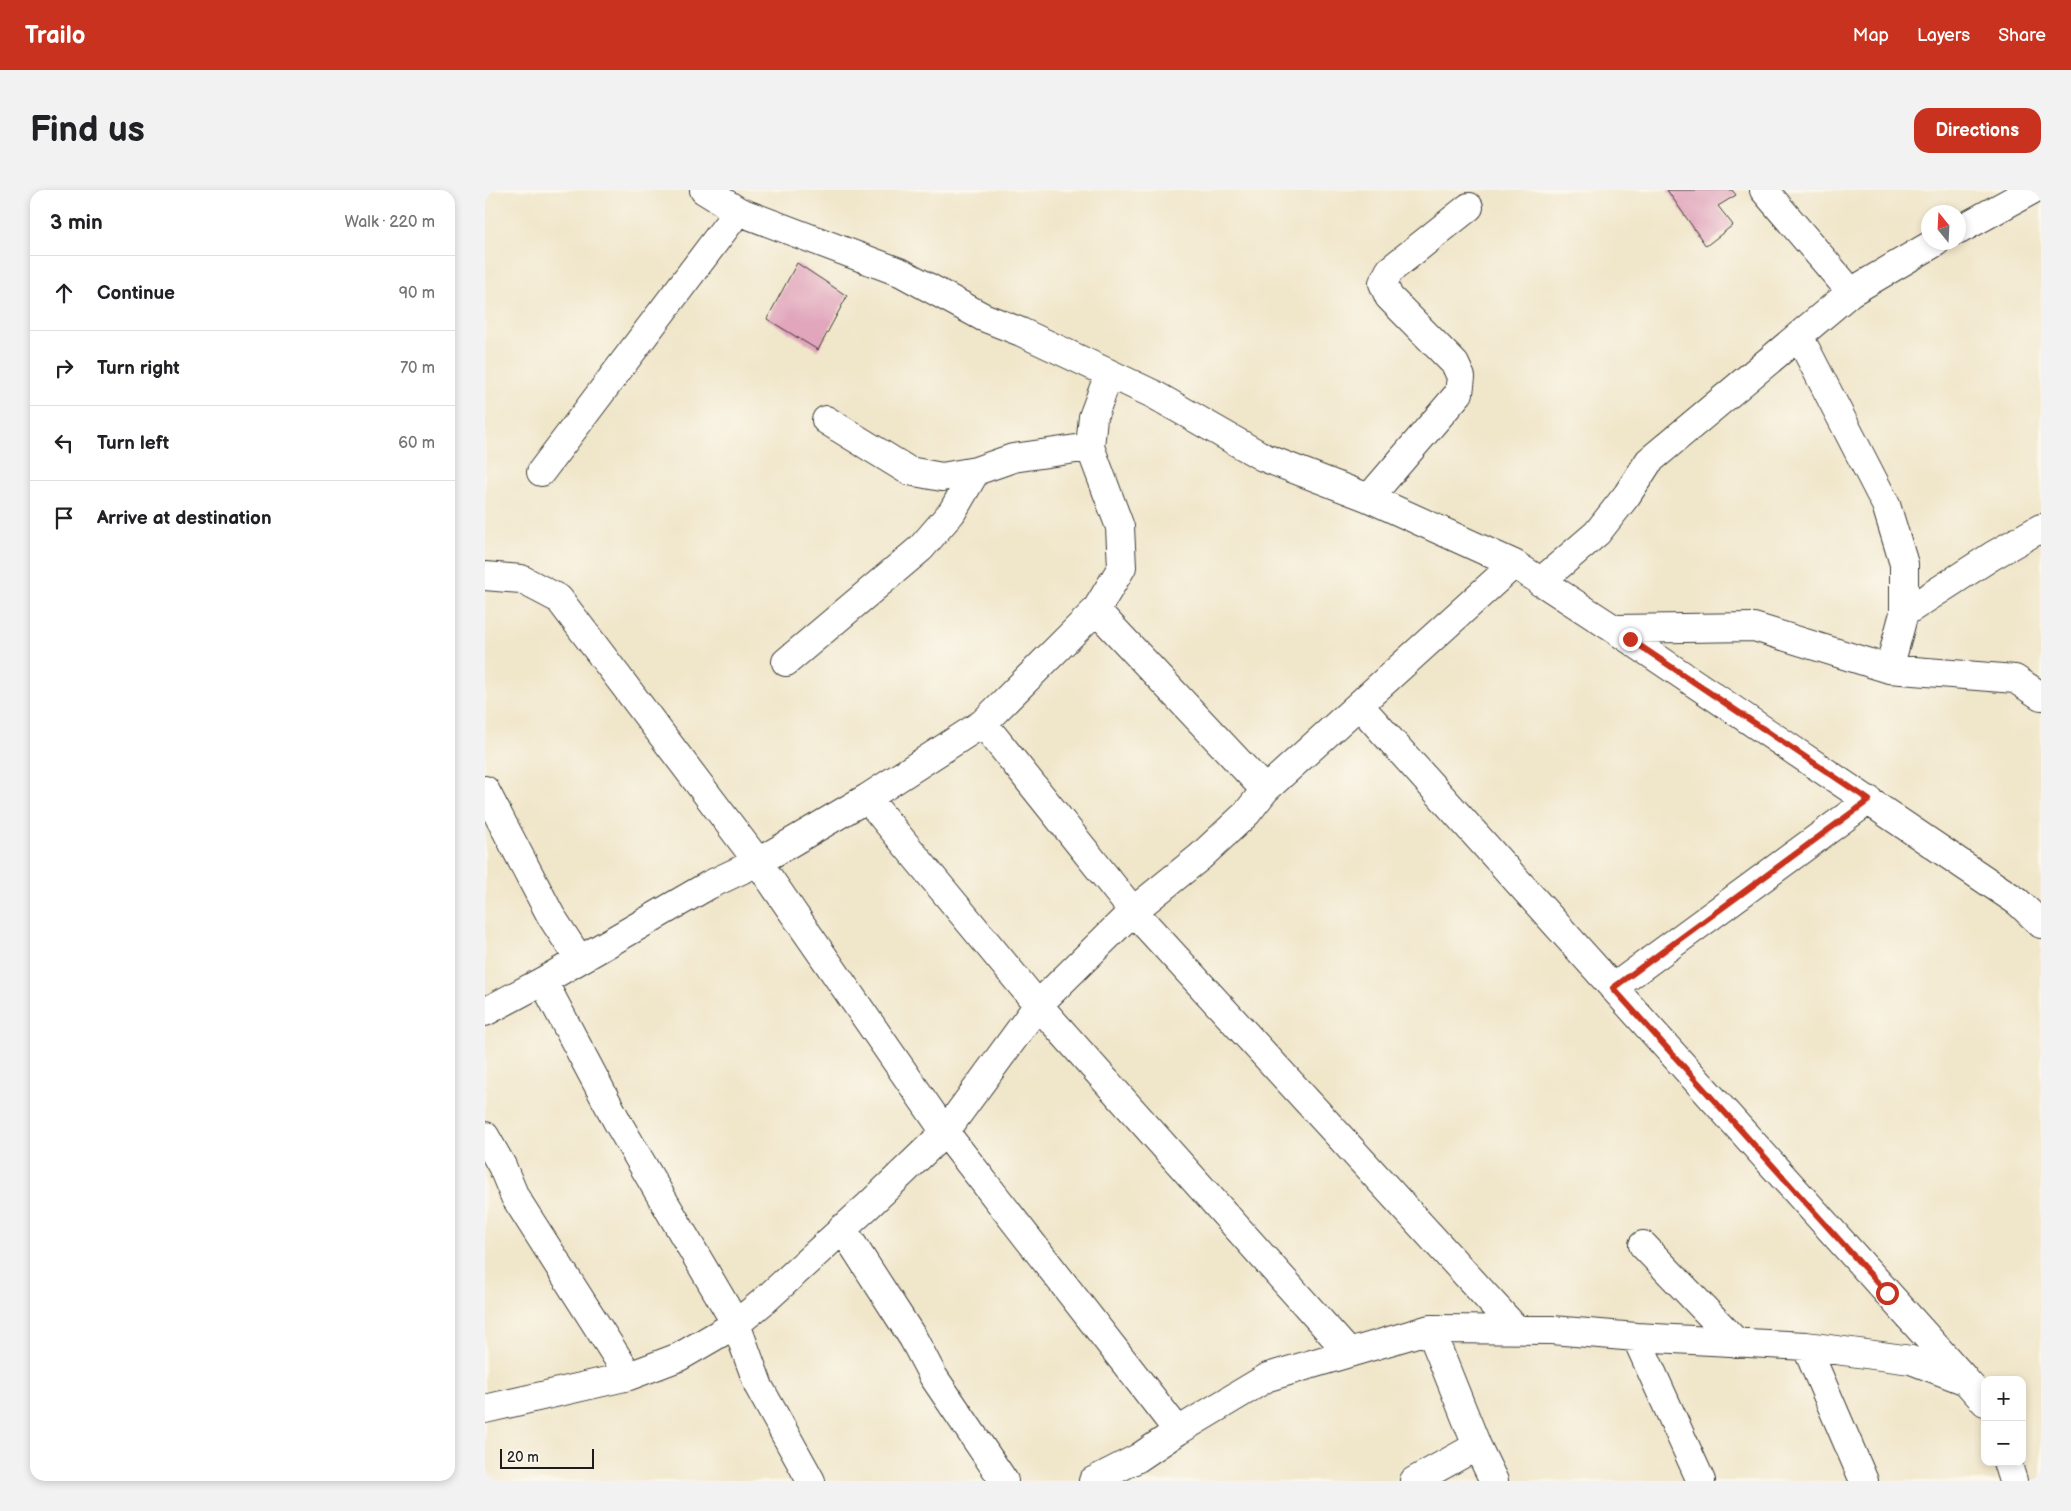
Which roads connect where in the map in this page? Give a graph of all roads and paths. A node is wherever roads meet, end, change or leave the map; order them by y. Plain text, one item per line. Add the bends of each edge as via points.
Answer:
1 (704, 190) edge
2 (1764, 190) edge
3 (2032, 190) edge
4 (1469, 207) dead end
5 (738, 211) junction
6 (1966, 226) edge
7 (1922, 250) edge
8 (1851, 292) junction
9 (1799, 336) junction
10 (1109, 374) junction
11 (826, 420) dead end
12 (1090, 447) junction
13 (976, 471) junction
14 (541, 472) dead end
15 (1369, 498) junction
16 (2041, 528) edge
17 (1513, 564) junction
18 (485, 576) edge
19 (1540, 582) junction
20 (1096, 610) junction
21 (1904, 613) junction
22 (1614, 629) junction
23 (786, 662) dead end
24 (1889, 669) junction
25 (2041, 696) edge
26 (1359, 706) junction
27 (983, 723) junction
28 (485, 790) edge
29 (1265, 790) junction
30 (867, 798) junction
31 (1869, 800) junction
32 (758, 862) junction
33 (1133, 911) junction
34 (2041, 924) edge
35 (579, 959) junction
36 (543, 981) junction
37 (1613, 988) junction
38 (1038, 1005) junction
39 (485, 1012) edge
40 (945, 1132) junction
41 (485, 1136) edge
42 (842, 1228) junction
43 (1643, 1245) dead end
44 (736, 1324) junction
45 (1430, 1329) junction
46 (1517, 1329) junction
47 (1636, 1337) junction
48 (1737, 1343) junction
49 (1807, 1346) junction
50 (1349, 1353) junction
51 (629, 1376) junction
52 (1966, 1380) junction
53 (1981, 1397) edge
54 (485, 1409) edge
55 (1178, 1431) junction
56 (1477, 1446) junction
57 (2008, 1466) edge
58 (811, 1481) edge
59 (1004, 1481) edge
60 (1093, 1481) edge
61 (1414, 1481) edge
62 (1494, 1481) edge
63 (1701, 1481) edge
64 (1864, 1481) edge
65 (2013, 1481) edge

1 - 5 street
2 - 8 street
3 - 6 street
4 - 15 street via 1391,270 1383,283 1389,297 1455,364 1461,377 1459,393
5 - 10 street via 903,273 983,317
5 - 14 street
7 - 8 street
8 - 9 street
9 - 19 street via 1649,461 1597,533
9 - 21 street via 1886,505 1904,564
10 - 12 street via 1093,417
10 - 15 street via 1153,394 1263,457
11 - 13 street via 909,471 942,478
12 - 13 street via 1013,458
12 - 20 street via 1120,527 1122,567
13 - 23 street via 952,512 921,548
15 - 17 street
16 - 21 street
17 - 19 street
17 - 26 street
18 - 32 street via 521,579 559,599
19 - 22 street
20 - 27 street
20 - 29 street
21 - 24 street
22 - 24 street via 1754,627
22 - 31 street
24 - 25 street via 2015,679
26 - 29 street
26 - 37 street
27 - 30 street
27 - 33 street
28 - 35 street via 551,916
29 - 33 street via 1247,813
30 - 32 street
30 - 38 street
31 - 34 street via 2018,902
31 - 37 street
32 - 35 street via 709,885
32 - 40 street
33 - 38 street
33 - 46 street
35 - 36 street
36 - 39 street
36 - 44 street via 618,1123
37 - 52 street
38 - 40 street
38 - 50 street
40 - 42 street
40 - 55 street
41 - 51 street via 515,1196
42 - 44 street
42 - 59 street via 913,1338 933,1376
43 - 48 street
44 - 51 street via 679,1357
44 - 58 street via 759,1387
45 - 46 street
45 - 50 street
45 - 56 street
46 - 47 street
47 - 48 street
47 - 63 street
48 - 49 street
49 - 52 street via 1911,1360
49 - 64 street
50 - 55 street via 1268,1378
51 - 54 street
52 - 53 street
55 - 60 street via 1138,1458
56 - 61 street
56 - 62 street
57 - 65 street

